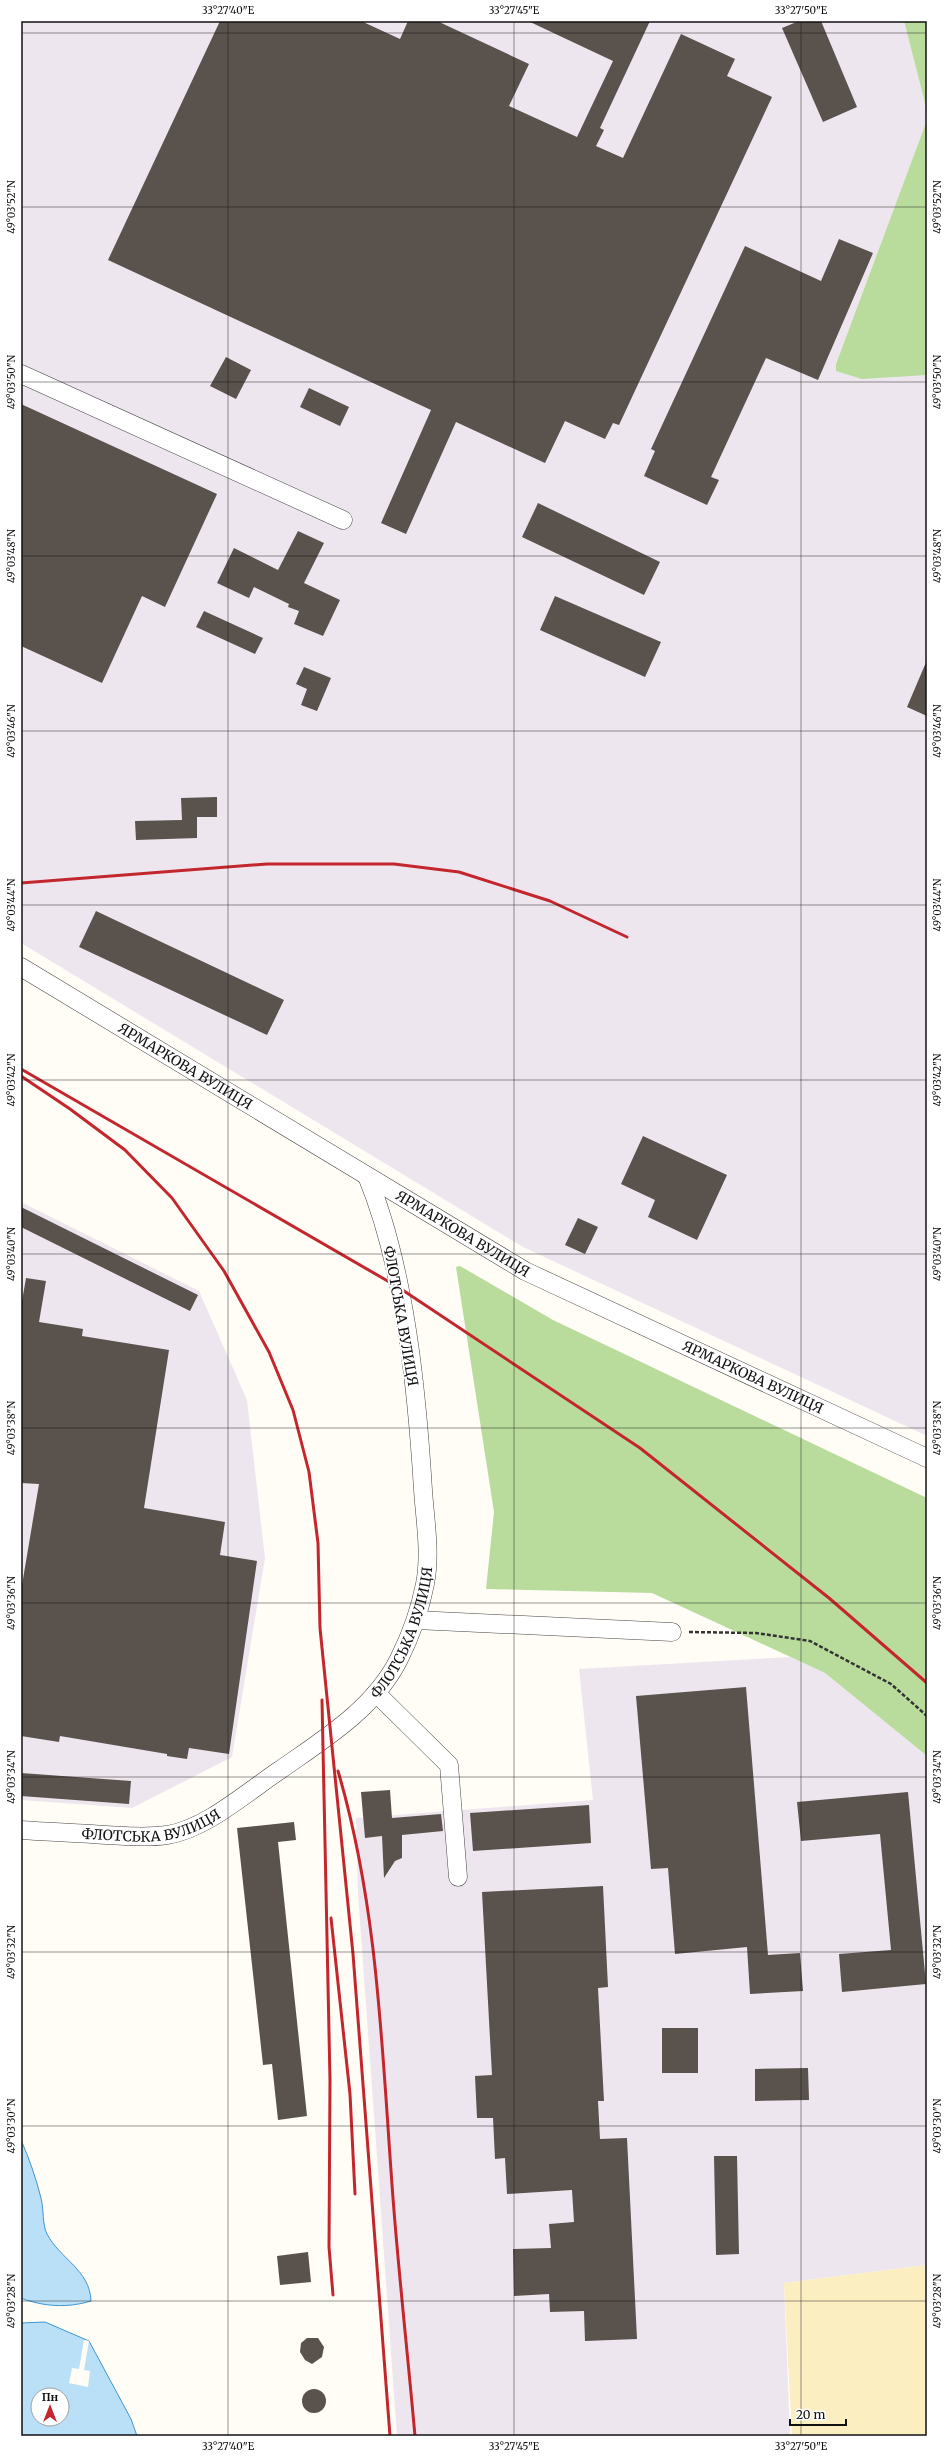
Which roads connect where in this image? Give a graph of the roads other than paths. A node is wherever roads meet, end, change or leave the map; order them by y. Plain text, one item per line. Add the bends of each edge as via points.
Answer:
1 (21, 374) edge
2 (343, 520) dead end
3 (21, 967) edge
4 (367, 1176) junction
5 (927, 1458) edge
6 (416, 1620) junction
7 (672, 1632) road end
8 (376, 1693) junction
9 (21, 1830) edge
10 (458, 1877) dead end

1 - 2 street
3 - 4 street, ЯРМАРКОВА ВУЛИЦЯ
4 - 5 street, ЯРМАРКОВА ВУЛИЦЯ via 525,1271
4 - 6 street, ФЛОТСЬКА ВУЛИЦЯ via 384,1218 410,1353 422,1466 427,1552 425,1582
6 - 7 street
6 - 8 street, ФЛОТСЬКА ВУЛИЦЯ via 398,1661
8 - 9 street, ФЛОТСЬКА ВУЛИЦЯ via 351,1718 330,1734 227,1807 182,1831 142,1837
8 - 10 street via 449,1764

